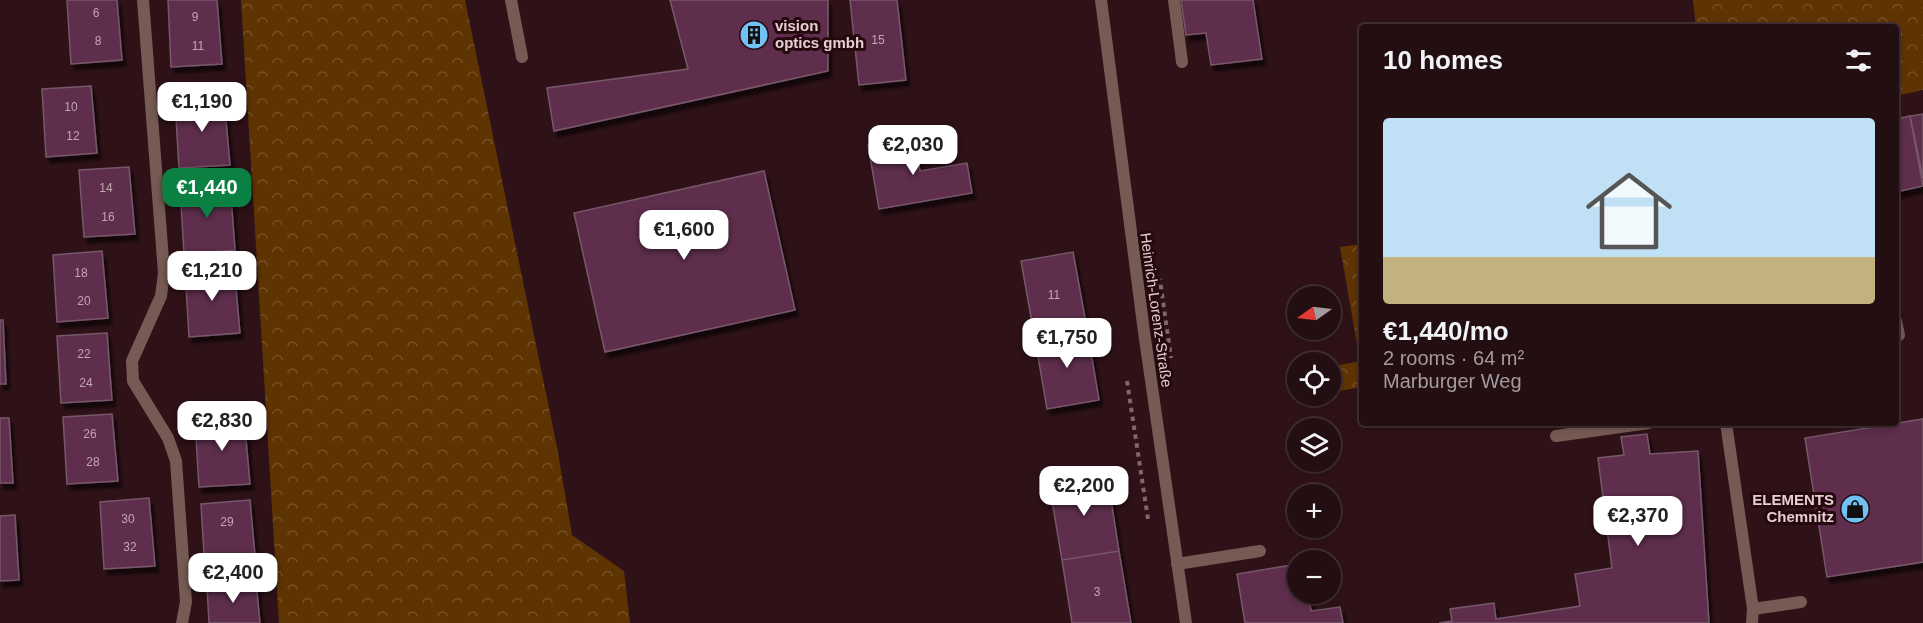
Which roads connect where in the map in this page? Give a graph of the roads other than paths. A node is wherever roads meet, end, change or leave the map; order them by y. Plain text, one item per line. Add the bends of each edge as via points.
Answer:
1 (143, 0) edge
2 (511, 0) edge
3 (1101, 0) edge
4 (1174, 0) edge
5 (522, 57) dead end
6 (1182, 62) dead end
7 (1628, 426) edge
8 (1726, 426) edge
9 (1556, 436) dead end
10 (1260, 551) dead end
11 (1177, 564) junction
12 (1801, 602) dead end
13 (1753, 609) junction
14 (182, 623) edge
15 (1186, 623) edge
16 (1752, 623) edge

1 - 14 street via 164,273 161,296 132,361 133,381 168,438 176,461 186,602
2 - 5 street
3 - 11 street, Heinrich-Lorenz-Straße
4 - 6 street
7 - 9 street
8 - 13 street
10 - 11 street
11 - 15 street, Heinrich-Lorenz-Straße
12 - 13 street
13 - 16 street

